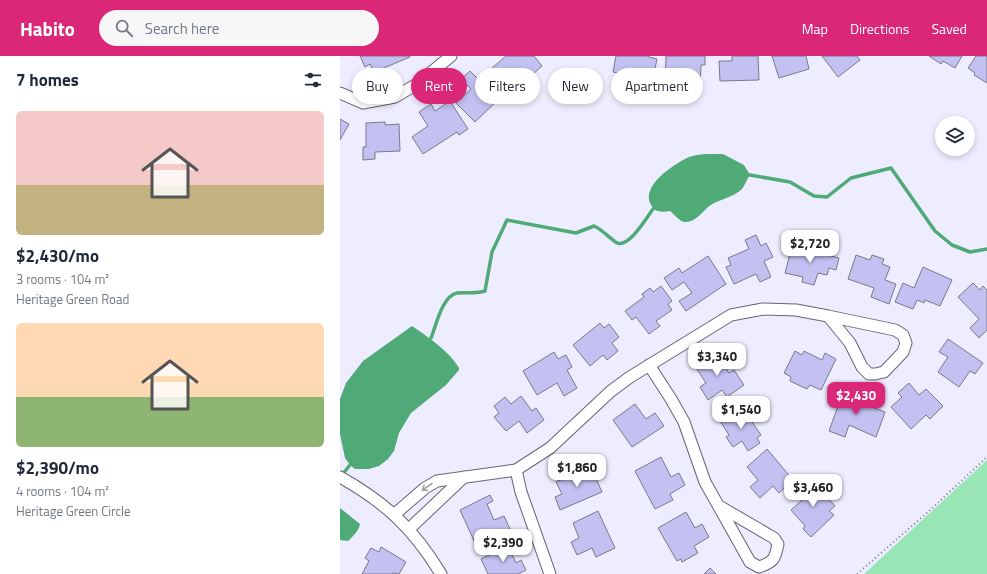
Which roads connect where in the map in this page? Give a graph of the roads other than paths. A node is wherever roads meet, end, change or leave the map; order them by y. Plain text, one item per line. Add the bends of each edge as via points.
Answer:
1 (451, 56) edge
2 (340, 93) edge
3 (828, 316) junction
4 (648, 366) junction
5 (516, 470) junction
6 (340, 477) edge
7 (464, 477) junction
8 (719, 506) junction
9 (395, 514) junction
10 (409, 529) junction
11 (440, 574) edge
12 (550, 574) edge

1 - 2 street via 417,84 395,97 363,103
3 - 3 street via 895,330 903,335 906,343 904,352 884,372 869,374 862,367 850,343
3 - 4 street via 796,310 763,308 731,315
4 - 5 street via 612,391 550,448
4 - 8 street via 684,422 705,482
5 - 7 street
5 - 12 street via 521,492
6 - 9 street via 377,499
7 -> 9 street via 437,481
7 - 10 street
8 - 8 street via 774,538 778,544 771,563 759,567 750,562
9 - 10 street
10 - 11 street via 427,551

